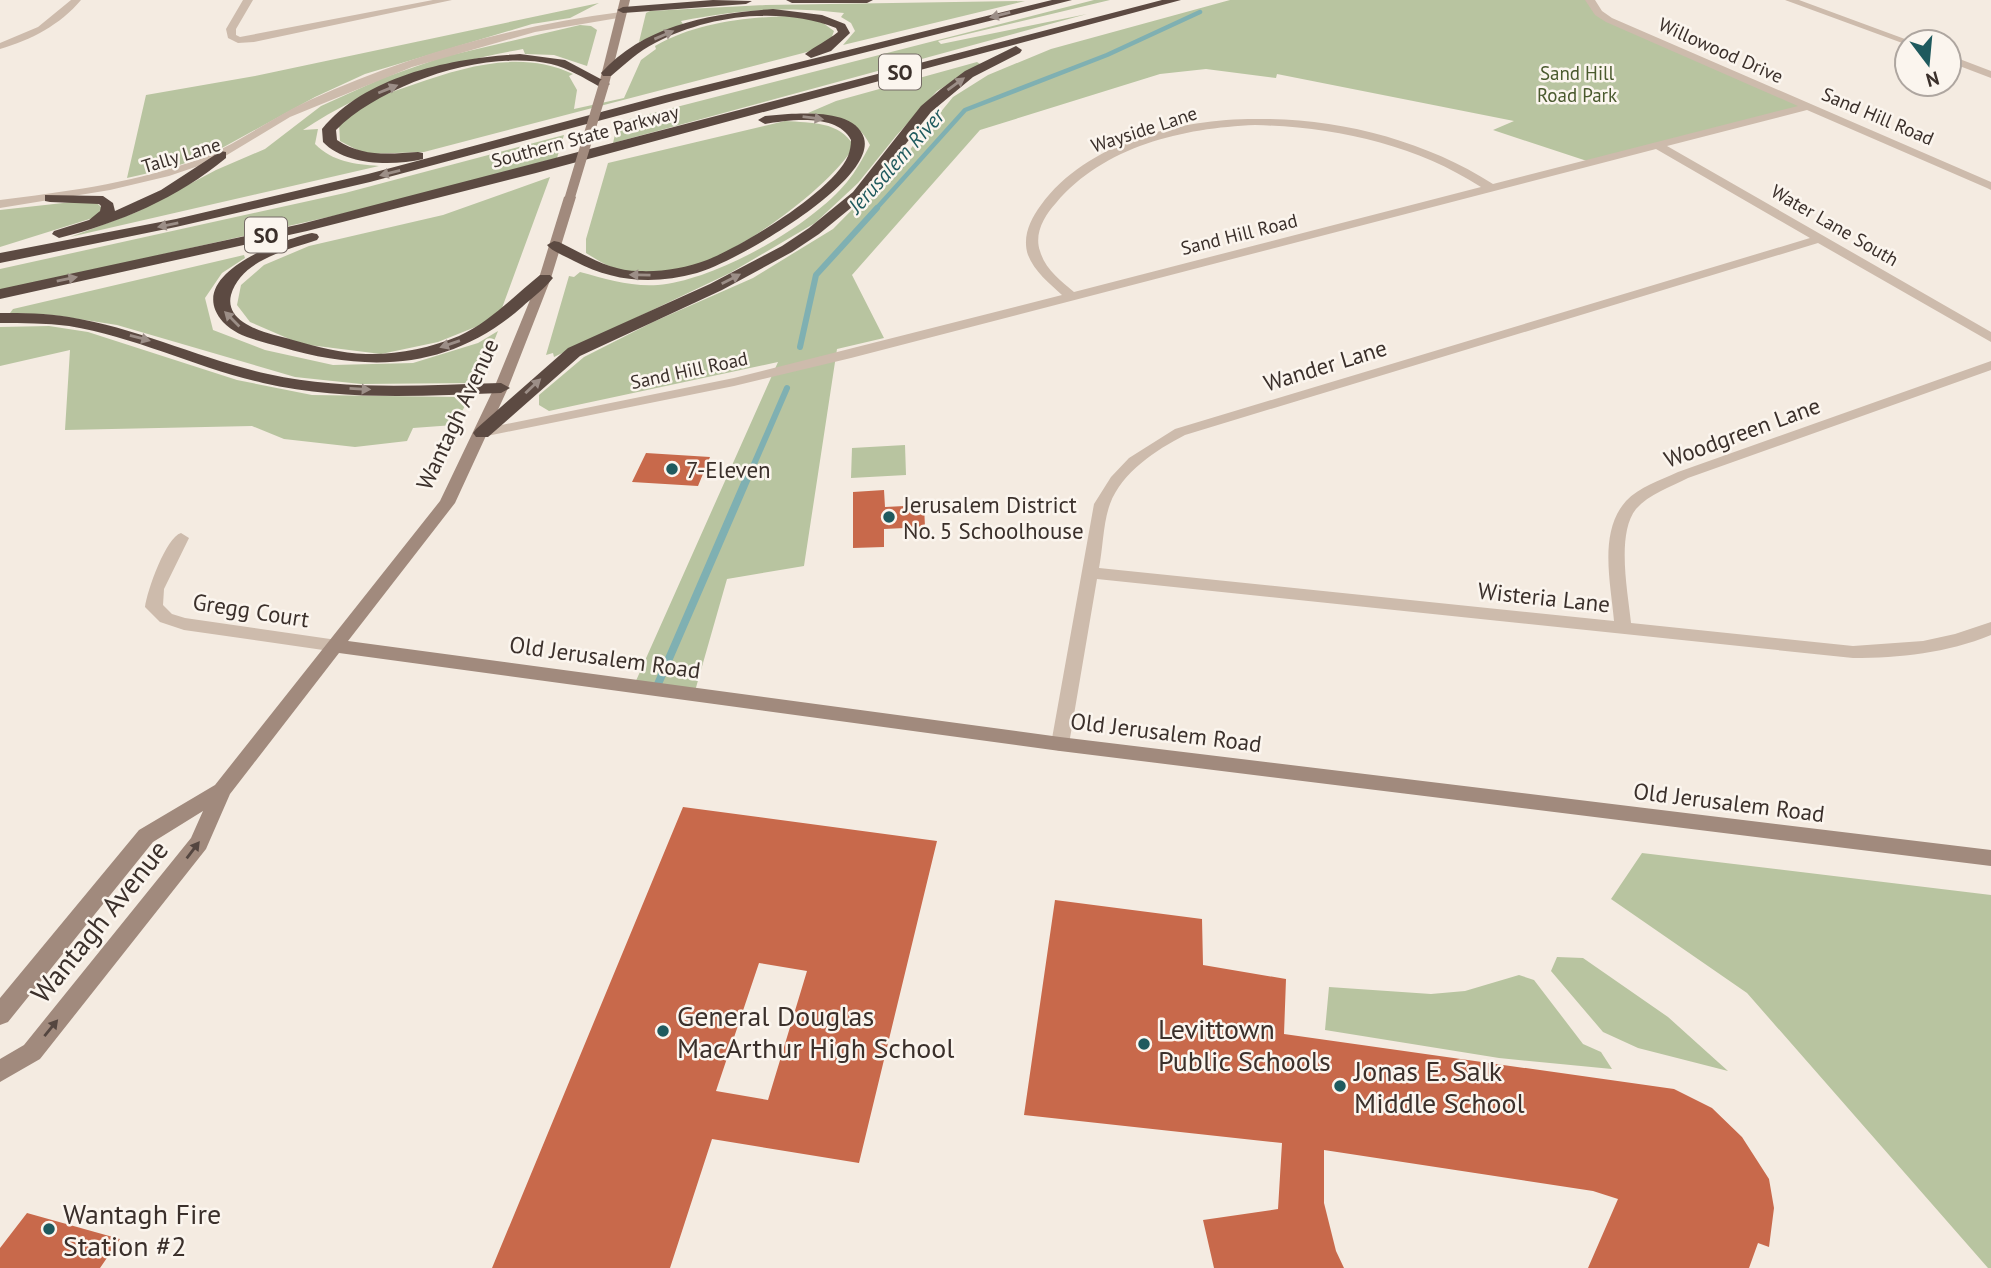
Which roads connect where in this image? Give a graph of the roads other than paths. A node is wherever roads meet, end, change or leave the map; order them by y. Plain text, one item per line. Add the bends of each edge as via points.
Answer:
1 (76, 0) edge
2 (248, 0) edge
3 (447, 0) edge
4 (867, 0) edge
5 (1066, 0) edge
6 (1175, 0) edge
7 (1192, 0) edge
8 (1590, 0) edge
9 (1790, 0) edge
10 (623, 9) edge
11 (1893, 37) edge
12 (0, 46) edge
13 (1963, 64) edge
14 (1991, 75) edge
15 (605, 78) junction
16 (326, 97) junction
17 (669, 98) junction
18 (1806, 107) junction
19 (625, 145) junction
20 (1659, 146) junction
21 (220, 155) junction
22 (455, 155) junction
23 (206, 169) junction
24 (531, 170) junction
25 (1991, 186) edge
26 (1492, 190) junction
27 (50, 198) junction
28 (29, 200) junction
29 (0, 204) edge
30 (95, 222) junction
31 (1820, 239) junction
32 (554, 245) junction
33 (0, 252) edge
34 (0, 258) edge
35 (545, 278) junction
36 (0, 294) edge
37 (1072, 297) junction
38 (0, 318) edge
39 (1991, 338) edge
40 (1991, 366) edge
41 (501, 388) junction
42 (482, 433) junction
43 (181, 538) dead end
44 (1090, 573) junction
45 (1623, 628) junction
46 (1991, 628) edge
47 (337, 646) junction
48 (1060, 744) junction
49 (222, 790) junction
50 (1991, 859) edge
51 (0, 1015) edge
52 (0, 1071) edge

1 - 12 street via 56,21
2 - 3 street via 231,29 238,40
4 - 10 highway
5 -> 17 highway, Southern State Parkway / SO
6 - 19 highway, Southern State Parkway / SO
42 -> 7 highway via 574,352 716,287 814,231 858,195 926,109 969,74 1018,49
8 - 18 street, Willowood Drive via 1609,20
9 - 11 street
10 - 15 main road, Wantagh Avenue
10 - 16 street, Tally Lane via 451,50
13 - 14 street
15 -> 17 highway via 654,40 703,21 736,15 815,14 841,26 844,33 827,48 786,64
22 -> 15 highway via 355,155 330,142 328,129 341,114 384,90 481,60 547,59
15 - 32 main road, Wantagh Avenue, bridge
16 - 21 street, Tally Lane
16 - 23 street, Tally Lane via 260,144
17 - 22 highway, Southern State Parkway / SO
18 - 20 street, Sand Hill Road
18 - 25 street, Sand Hill Road
19 - 24 highway, Southern State Parkway / SO
19 -> 32 highway via 787,116 836,122 858,137 859,149 845,171 788,220 721,260 693,270 637,276 607,272
20 - 26 street, Sand Hill Road
20 - 31 street, Water Lane South
21 - 23 highway
21 - 28 street, Tally Lane via 153,176
22 -> 34 highway, Southern State Parkway / SO via 176,223
23 - 27 street, Tally Lane via 146,186
23 - 30 highway
35 -> 24 highway via 486,328 467,338 416,354 378,359 320,354 254,334 225,315 221,304 224,288 233,276 266,254
36 -> 24 highway, Southern State Parkway / SO via 302,228
26 - 37 street, Sand Hill Road
26 - 37 street, Wayside Lane via 1429,153 1378,139 1256,122 1207,125 1089,165 1066,183 1041,213 1034,226 1034,257
27 - 28 street, Tally Lane
27 - 30 highway via 103,200 107,213
28 - 29 street, Tally Lane
30 - 33 highway
31 - 39 street, Water Lane South
31 - 44 street, Wander Lane via 1172,436 1136,457 1115,480 1102,504
32 - 35 main road, Wantagh Avenue
35 - 41 main road, Wantagh Avenue
37 - 42 street, Sand Hill Road via 734,382
38 -> 41 highway via 104,328 262,378 309,386
40 - 45 street, Woodgreen Lane via 1683,475 1645,494 1629,507 1617,536
41 - 42 main road, Wantagh Avenue
42 - 47 main road, Wantagh Avenue via 447,503
43 - 47 street, Gregg Court via 156,589 154,607 166,618
44 - 45 street, Wisteria Lane
44 - 48 street, Wander Lane
45 - 46 street, Wisteria Lane via 1853,652 1895,652 1933,647
47 - 48 main road, Old Jerusalem Road
47 - 49 main road, Wantagh Avenue
48 - 50 main road, Old Jerusalem Road
49 - 51 main road, Wantagh Avenue via 146,836
52 -> 49 main road, Wantagh Avenue via 32,1052 199,843

